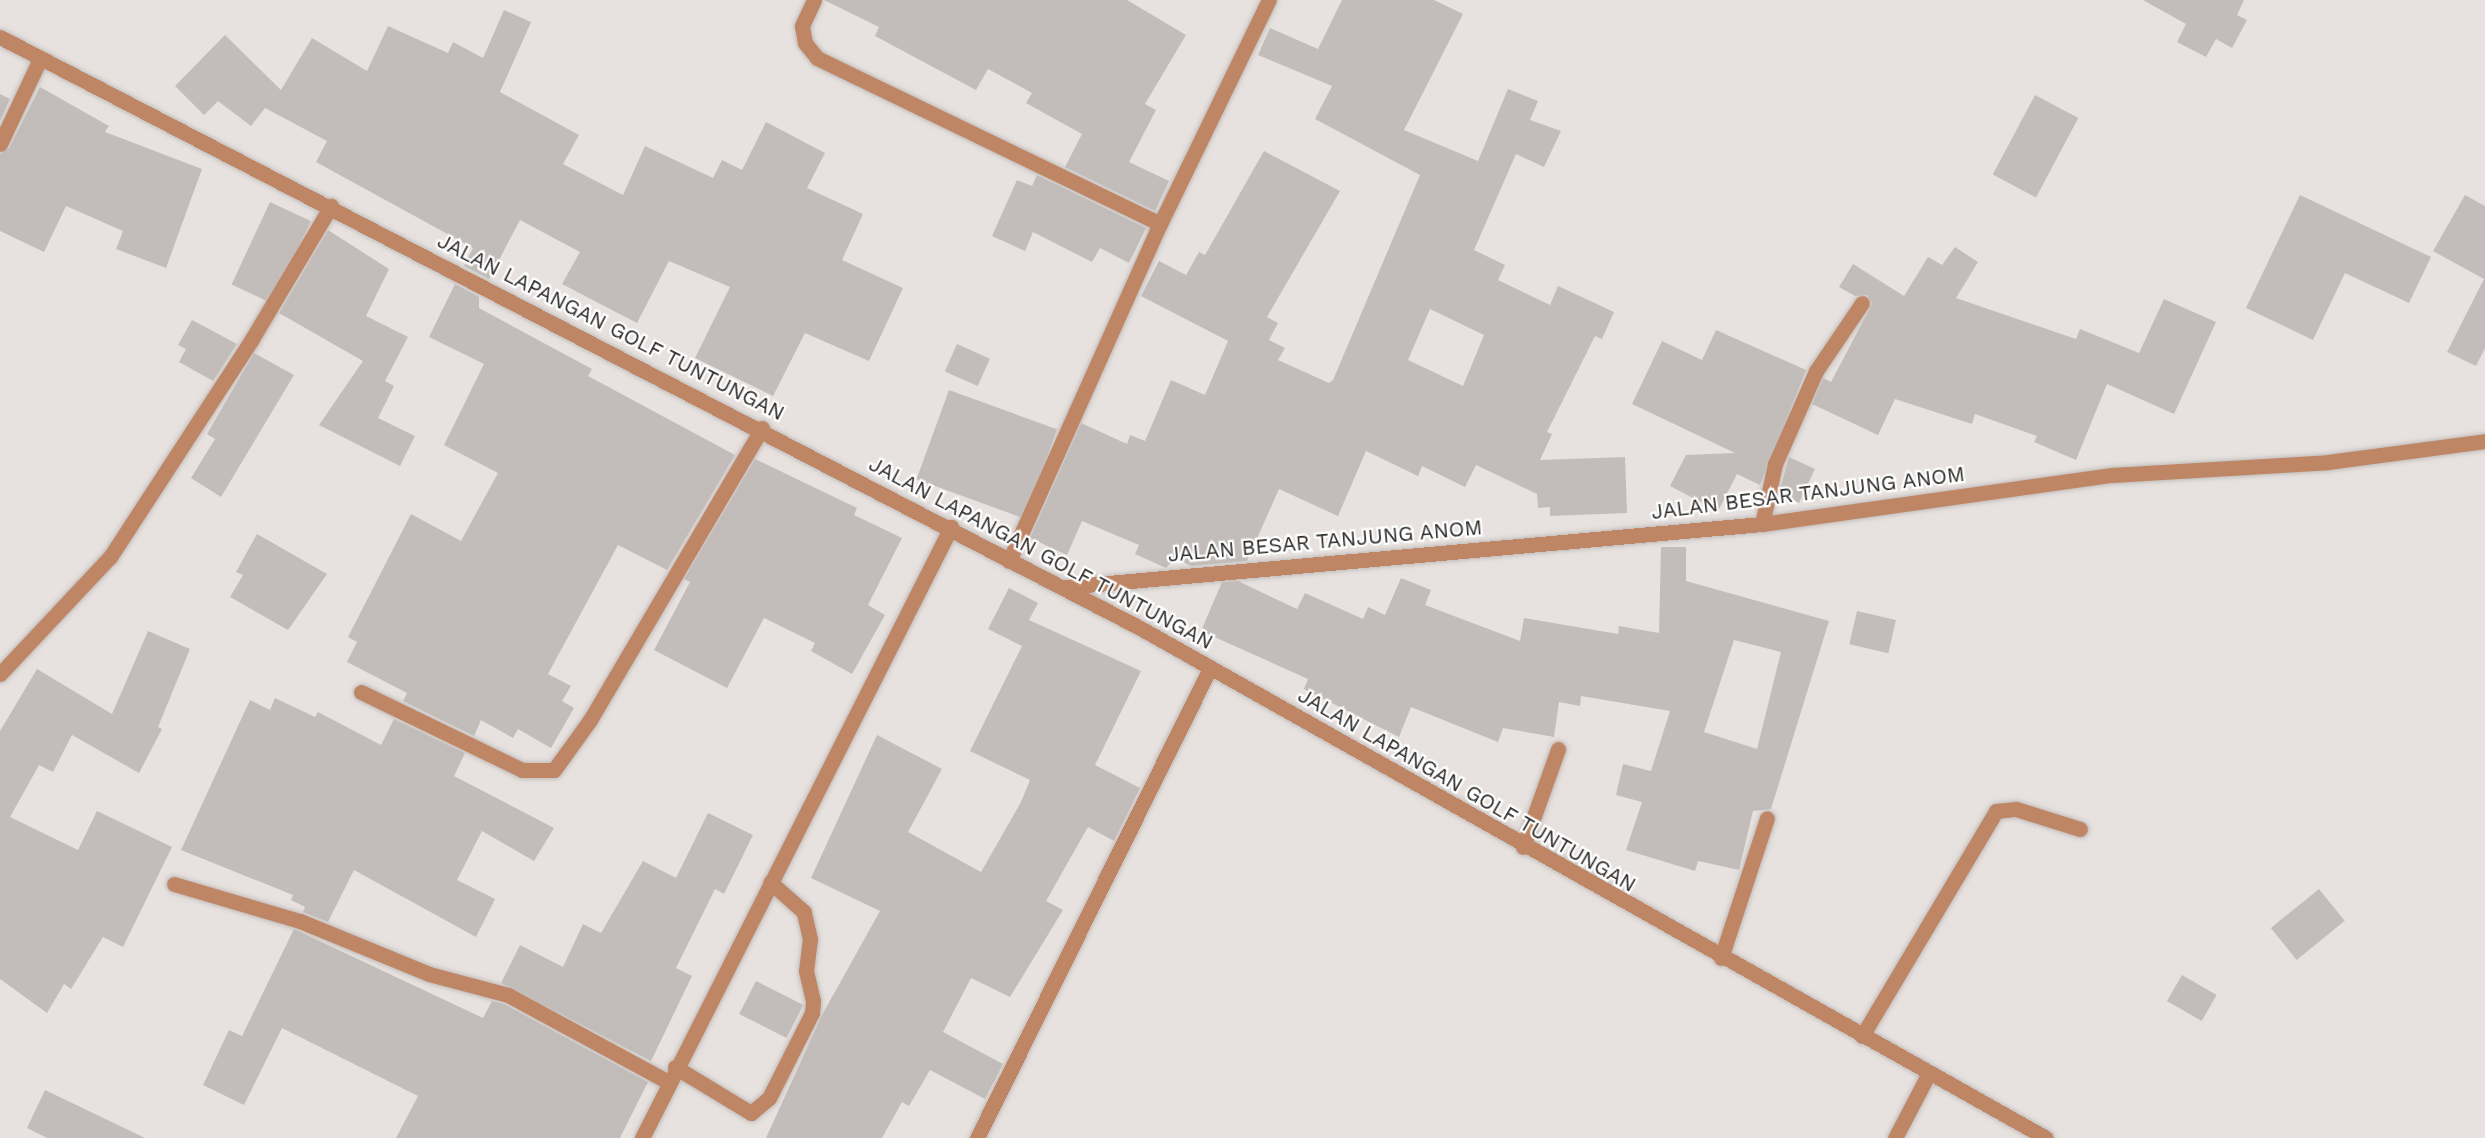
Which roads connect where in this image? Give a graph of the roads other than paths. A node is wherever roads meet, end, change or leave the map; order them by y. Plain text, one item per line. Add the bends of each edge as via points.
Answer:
1 (814, 0) edge
2 (1269, 0) edge
3 (0, 37) edge
4 (40, 59) junction
5 (0, 144) edge
6 (331, 206) junction
7 (1160, 225) junction
8 (1862, 303) dead end
9 (762, 428) junction
10 (2485, 441) edge
11 (1762, 524) junction
12 (951, 527) junction
13 (1010, 561) junction
14 (1064, 586) junction
15 (1210, 668) junction
16 (0, 674) edge
17 (361, 692) dead end
18 (1558, 749) dead end
19 (1767, 818) dead end
20 (2080, 828) dead end
21 (1523, 847) junction
22 (770, 882) junction
23 (174, 884) dead end
24 (1721, 958) junction
25 (1862, 1036) junction
26 (1929, 1073) junction
27 (671, 1075) junction
28 (642, 1138) edge
29 (977, 1138) edge
30 (1895, 1138) edge
31 (2046, 1138) edge

1 - 7 street via 802,26 805,43 817,58
2 - 7 street
3 - 4 street, JALAN LAPANGAN GOLF TUNTUNGAN
4 - 5 street
4 - 6 street, JALAN LAPANGAN GOLF TUNTUNGAN
6 - 9 street, JALAN LAPANGAN GOLF TUNTUNGAN
6 - 16 street via 252,339 110,557
7 - 13 street
8 - 11 street via 1815,370 1775,464
9 - 12 street, JALAN LAPANGAN GOLF TUNTUNGAN
9 - 17 street via 590,720 554,770 522,770
10 - 11 street, JALAN BESAR TANJUNG ANOM via 2328,462 2112,475
11 - 14 street, JALAN BESAR TANJUNG ANOM
12 - 13 street, JALAN LAPANGAN GOLF TUNTUNGAN
12 - 22 street
13 - 14 street, JALAN LAPANGAN GOLF TUNTUNGAN
14 - 15 street, JALAN LAPANGAN GOLF TUNTUNGAN
15 - 21 street, JALAN LAPANGAN GOLF TUNTUNGAN
15 - 29 street
18 - 21 street
19 - 24 street
20 - 25 street via 2016,809 1996,811
21 - 24 street, JALAN LAPANGAN GOLF TUNTUNGAN
22 - 27 street
22 - 27 street via 804,912 810,939 806,971 813,1001 812,1013 769,1098 751,1113
23 - 27 street via 300,921 429,974 508,995
24 - 25 street, JALAN LAPANGAN GOLF TUNTUNGAN
25 - 26 street, JALAN LAPANGAN GOLF TUNTUNGAN
26 - 30 street
26 - 31 street, JALAN LAPANGAN GOLF TUNTUNGAN
27 - 28 street

